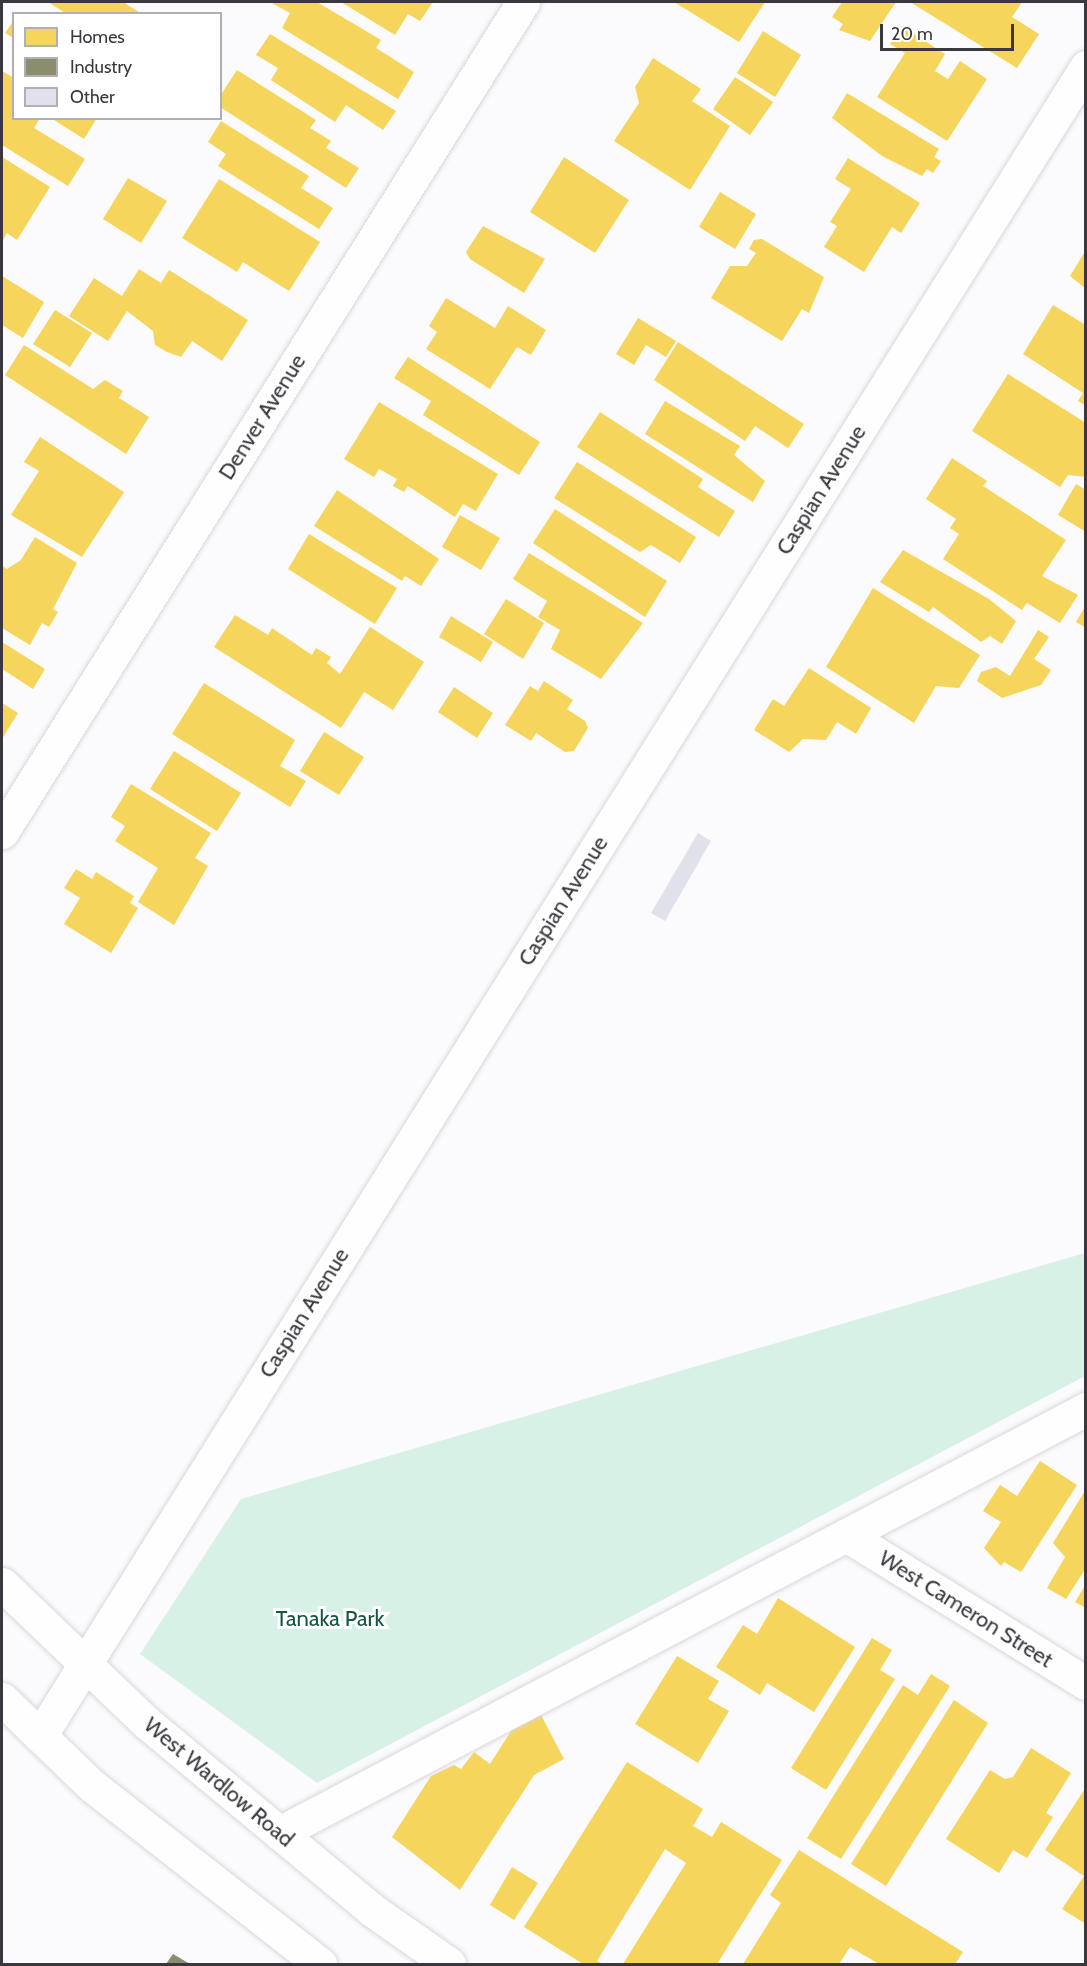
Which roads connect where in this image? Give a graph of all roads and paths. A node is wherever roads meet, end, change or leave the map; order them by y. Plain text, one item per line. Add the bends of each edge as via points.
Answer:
1 (522, 2) edge
2 (1086, 67) edge
3 (2, 832) edge
4 (1086, 1409) edge
5 (846, 1534) junction
6 (2, 1584) edge
7 (85, 1664) junction
8 (1086, 1683) edge
9 (2, 1699) edge
10 (40, 1736) junction
11 (279, 1833) junction
12 (320, 1965) edge
13 (449, 1965) edge

1 - 3 street, Denver Avenue
2 - 7 street, Caspian Avenue
4 - 5 street
5 - 8 street, West Cameron Street
5 - 11 street
6 - 7 street, West Wardlow Road
7 - 10 street, Caspian Avenue
7 - 11 street, West Wardlow Road via 147,1723
9 - 10 street
10 - 12 street via 91,1785
11 - 13 street, West Wardlow Road via 372,1910

